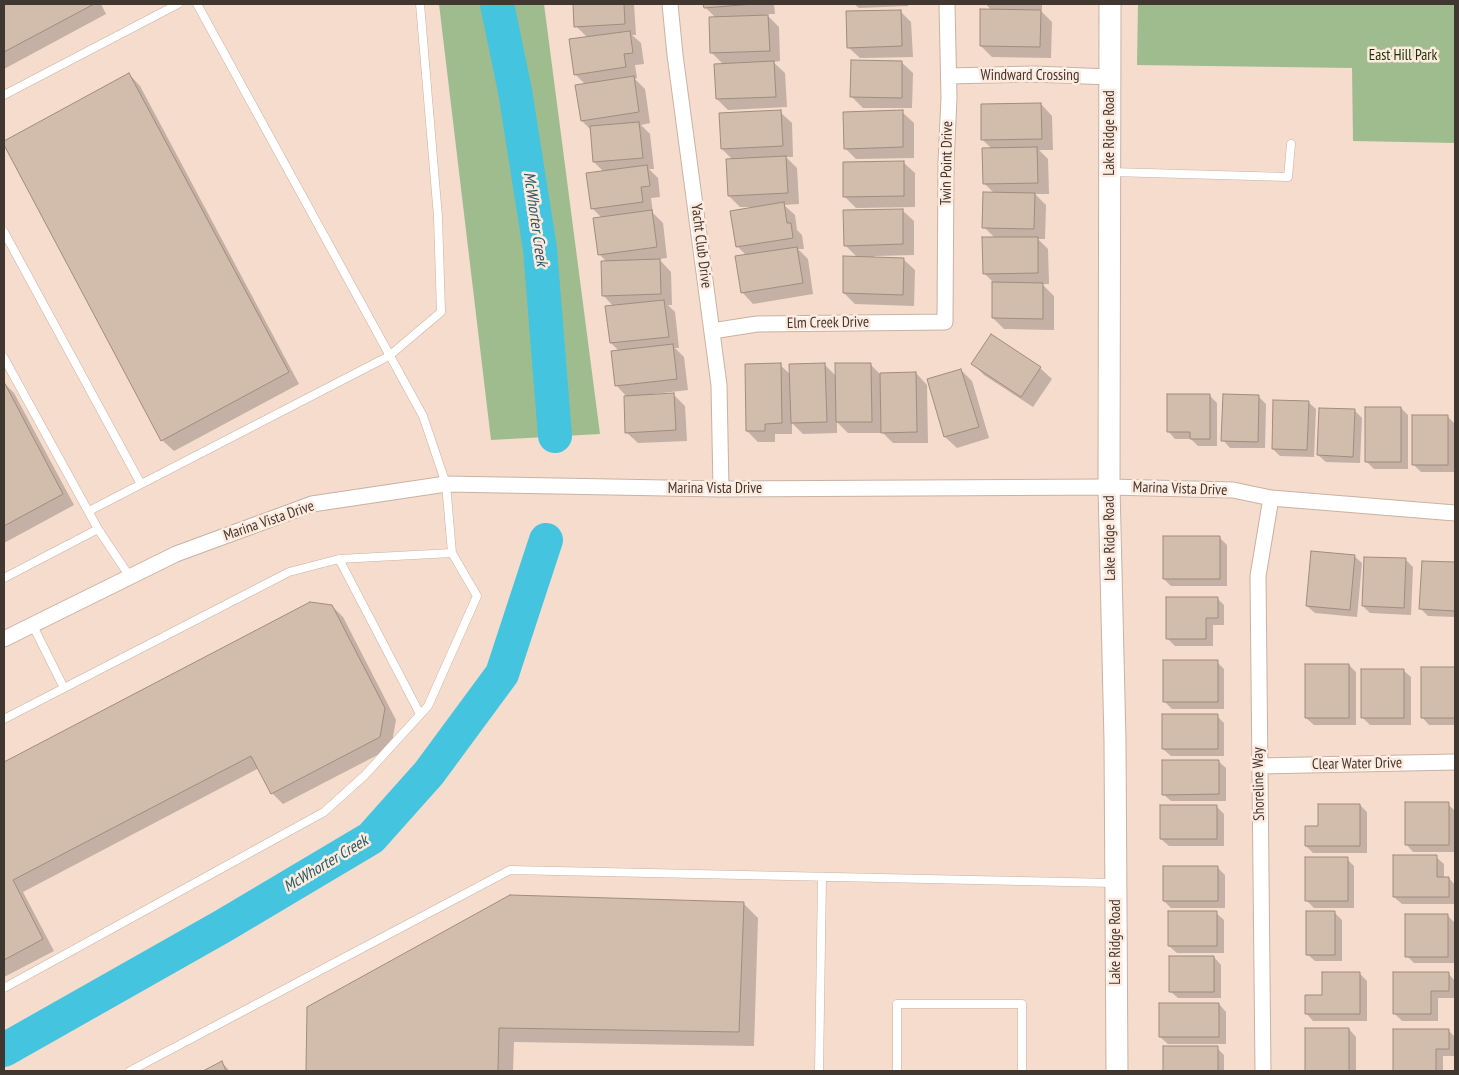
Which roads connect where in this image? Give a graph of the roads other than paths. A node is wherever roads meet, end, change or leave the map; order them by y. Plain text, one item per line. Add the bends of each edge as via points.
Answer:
1 (178, 4) edge
2 (198, 4) edge
3 (420, 4) edge
4 (670, 4) edge
5 (947, 4) edge
6 (1110, 4) edge
7 (949, 76) junction
8 (1110, 77) junction
9 (4, 95) edge
10 (1291, 144) dead end
11 (1110, 172) junction
12 (4, 232) edge
13 (945, 322) joint
14 (712, 332) junction
15 (389, 356) junction
16 (4, 358) edge
17 (141, 484) junction
18 (446, 484) junction
19 (1109, 487) junction
20 (721, 489) junction
21 (1270, 498) junction
22 (89, 511) junction
23 (1455, 513) edge
24 (98, 529) junction
25 (452, 554) junction
26 (339, 559) junction
27 (130, 577) junction
28 (4, 578) edge
29 (32, 624) junction
30 (4, 639) edge
31 (64, 688) junction
32 (420, 714) junction
33 (4, 719) edge
34 (1455, 762) edge
35 (1259, 766) junction
36 (822, 877) junction
37 (1116, 883) junction
38 (4, 988) edge
39 (130, 1071) edge
40 (819, 1071) edge
41 (897, 1071) edge
42 (1022, 1071) edge
43 (1117, 1071) edge
44 (1263, 1071) edge

1 - 9 lane
2 - 15 lane
3 - 15 lane via 438,216 441,312
4 - 14 street, Yacht Club Drive
5 - 7 street, Twin Point Drive
6 - 8 street, Lake Ridge Road
7 - 8 street, Windward Crossing via 1033,74
7 - 13 street, Twin Point Drive
8 - 11 street, Lake Ridge Road
10 - 11 lane via 1288,177
11 - 19 street, Lake Ridge Road
12 - 17 lane
13 - 14 street, Elm Creek Drive via 757,324
14 - 20 street, Yacht Club Drive via 719,385
15 - 17 lane
15 - 18 lane via 422,416
16 - 22 lane
17 - 22 lane
18 - 20 street, Marina Vista Drive
18 - 25 lane
18 - 27 street, Marina Vista Drive via 312,504 176,554
19 - 20 street, Marina Vista Drive
19 - 21 street, Marina Vista Drive via 1233,490
19 - 37 street, Lake Ridge Road
21 - 23 street, Marina Vista Drive
21 - 35 street, Shoreline Way via 1258,576
22 - 24 lane
24 - 27 lane
24 - 28 lane
25 - 26 lane
25 - 32 lane via 477,596 428,706
26 - 31 lane via 290,572
26 - 32 lane
27 - 29 street, Marina Vista Drive
29 - 30 street, Marina Vista Drive
29 - 31 lane
31 - 33 lane
32 - 38 lane via 365,775 324,812
34 - 35 street, Clear Water Drive
35 - 44 street, Shoreline Way
36 - 37 lane
36 - 39 lane via 510,870
36 - 40 lane
37 - 43 street, Lake Ridge Road
41 - 42 lane via 897,1004 1022,1004

